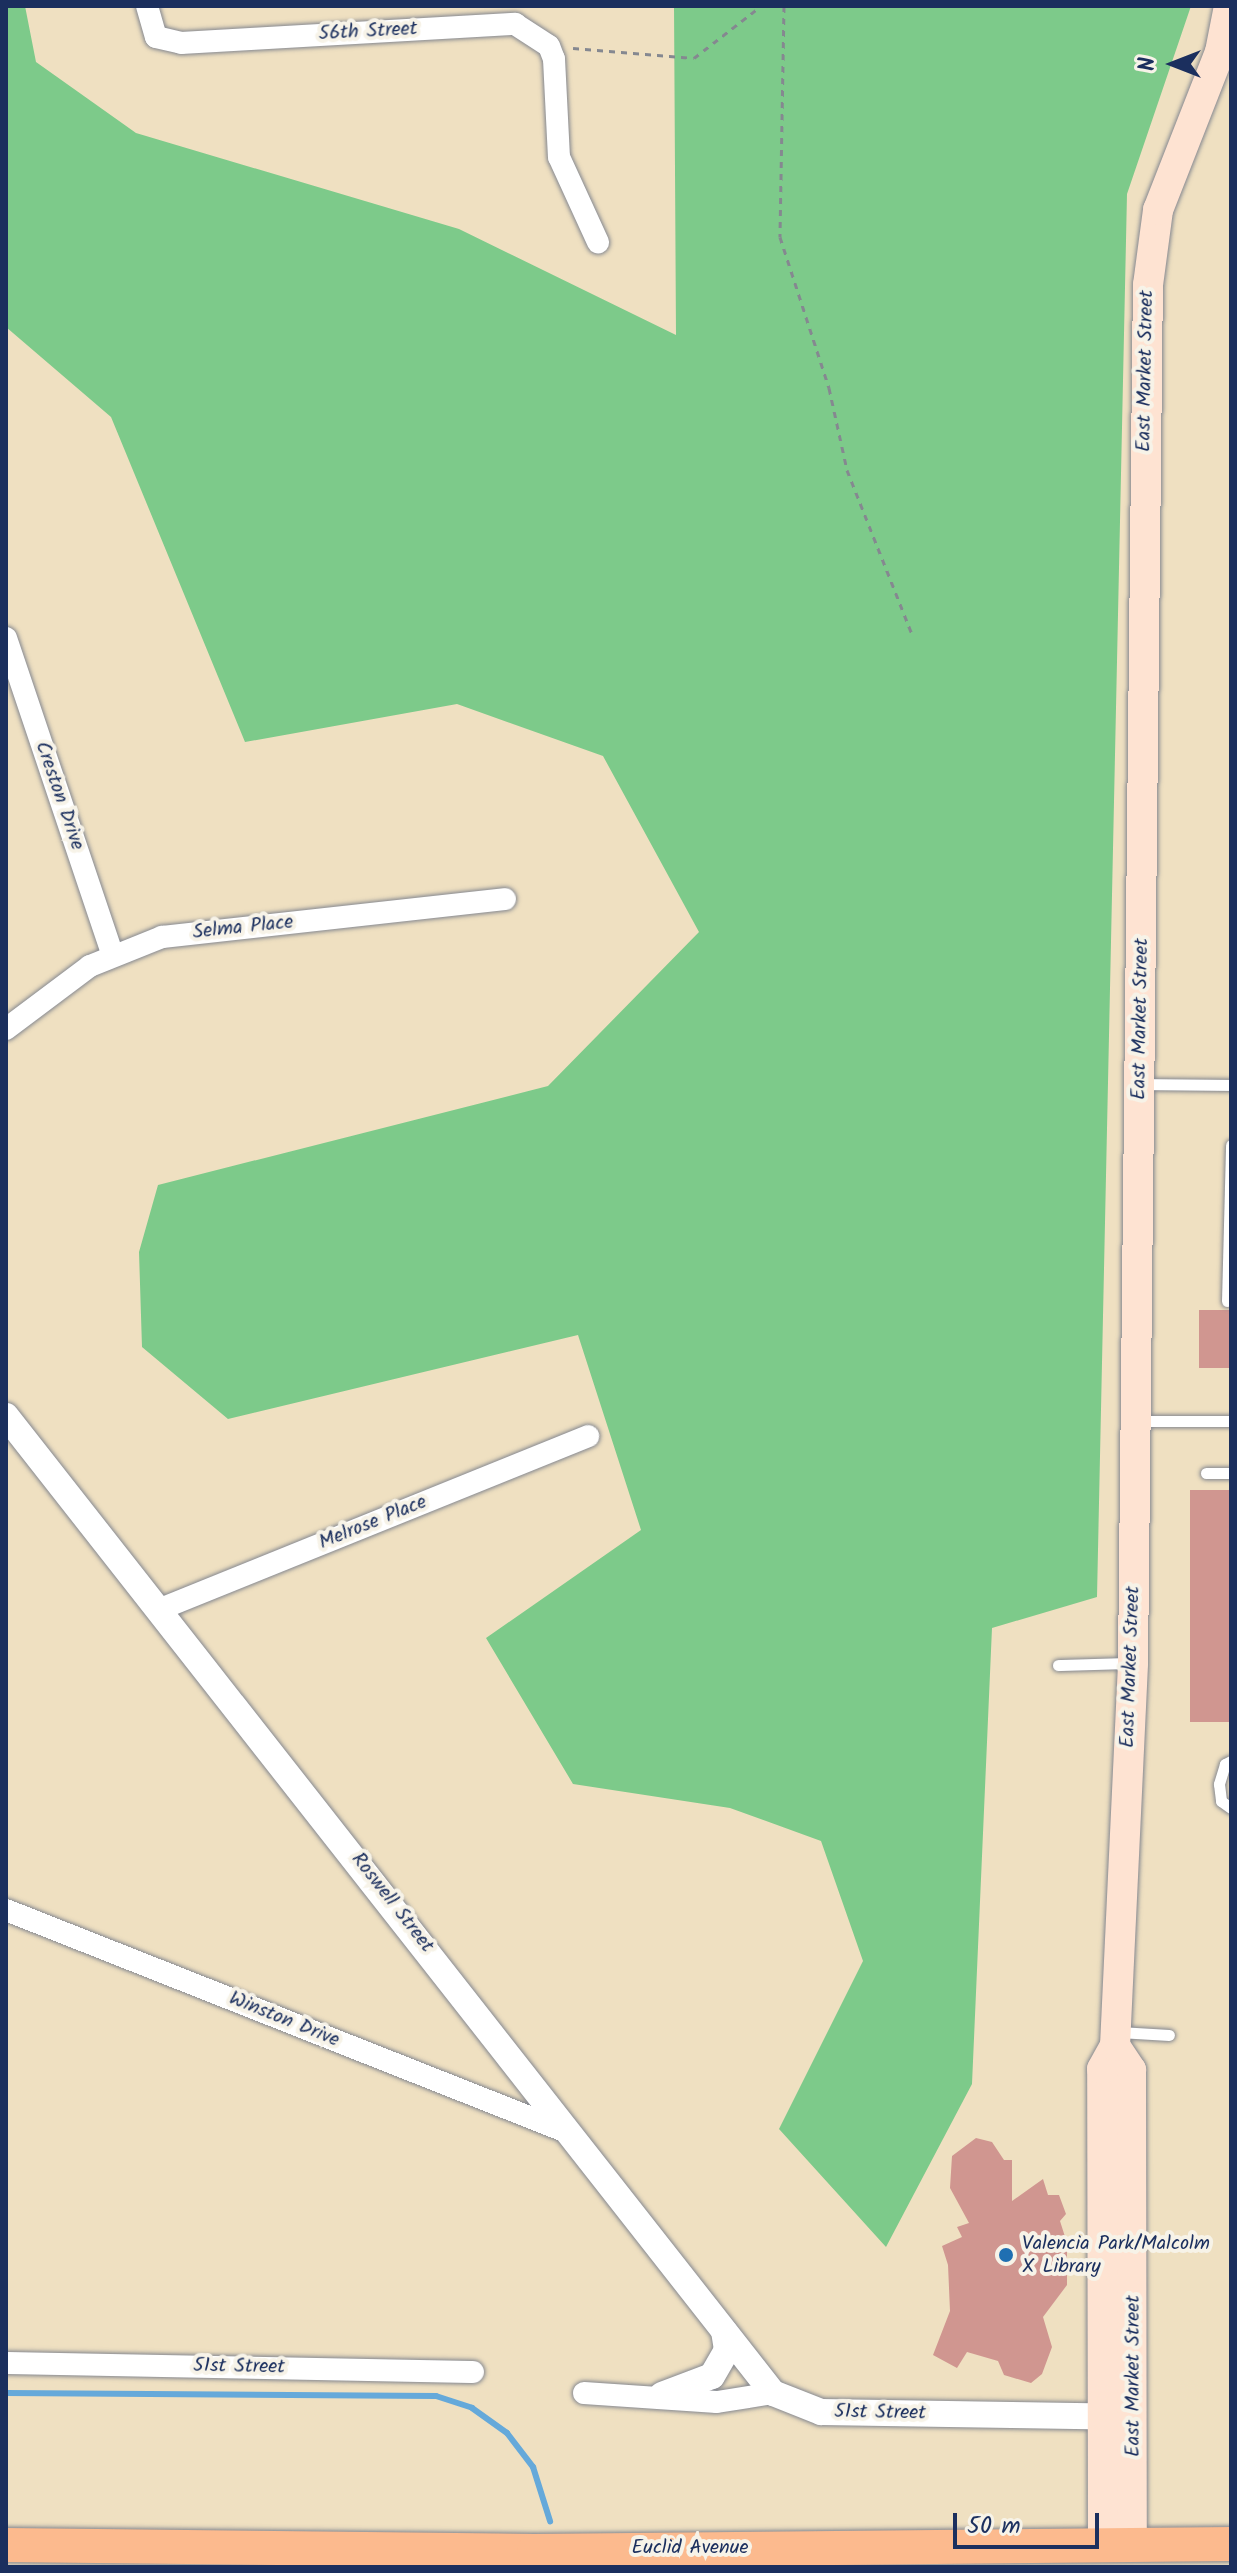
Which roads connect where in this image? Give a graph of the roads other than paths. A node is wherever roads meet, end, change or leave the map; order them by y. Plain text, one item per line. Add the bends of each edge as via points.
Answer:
1 (147, 6) edge
2 (1229, 6) edge
3 (598, 242) dead end
4 (6, 638) edge
5 (505, 899) dead end
6 (112, 953) junction
7 (6, 1029) edge
8 (1140, 1084) junction
9 (1231, 1085) edge
10 (1231, 1145) edge
11 (1227, 1301) dead end
12 (6, 1416) edge
13 (1137, 1421) junction
14 (1231, 1421) edge
15 (588, 1436) dead end
16 (1206, 1473) dead end
17 (1231, 1473) edge
18 (158, 1610) junction
19 (1133, 1663) junction
20 (1058, 1665) dead end
21 (1231, 1761) edge
22 (1231, 1808) edge
23 (6, 1910) edge
24 (1169, 2035) dead end
25 (1114, 2039) junction
26 (562, 2130) junction
27 (724, 2331) junction
28 (6, 2363) edge
29 (473, 2372) dead end
30 (584, 2393) dead end
31 (773, 2393) junction
32 (662, 2395) junction
33 (1104, 2416) junction
34 (1134, 2417) junction
35 (1231, 2544) edge
36 (6, 2545) edge
37 (1115, 2548) edge
38 (50, 2556) edge
39 (489, 2559) edge

1 - 3 street, 56th Street via 156,37 181,43 515,24 549,46 554,59 559,157
2 - 8 main road, East Market Street via 1220,52 1165,188 1149,260
4 - 6 street, Creston Drive
5 - 6 street, Selma Place via 162,937
6 - 7 street, Selma Place
8 - 9 lane
8 - 13 main road, East Market Street
10 - 11 lane
12 - 18 street, Roswell Street
13 - 14 lane
13 - 19 main road, East Market Street
15 - 18 street, Melrose Place
16 - 17 lane
18 - 26 street, Roswell Street via 549,2103
19 - 20 lane
19 - 25 main road, East Market Street
21 - 22 lane via 1219,1784 1221,1801
23 - 26 street, Winston Drive
24 - 25 lane
25 - 33 main road, East Market Street via 1102,2069
25 - 34 main road, East Market Street via 1131,2070
26 - 27 street, Roswell Street
27 - 31 street, Roswell Street
27 - 32 street via 727,2350 712,2376
28 - 29 street, 51st Street
30 - 32 street
31 - 32 street via 717,2402
31 - 33 street, 51st Street via 821,2412
33 - 34 street, 51st Street
33 - 37 main road, East Market Street
34 - 37 main road, East Market Street
35 - 37 main road, Euclid Avenue
36 - 38 main road, Euclid Avenue
37 - 39 main road, Euclid Avenue
38 - 39 main road, Euclid Avenue

